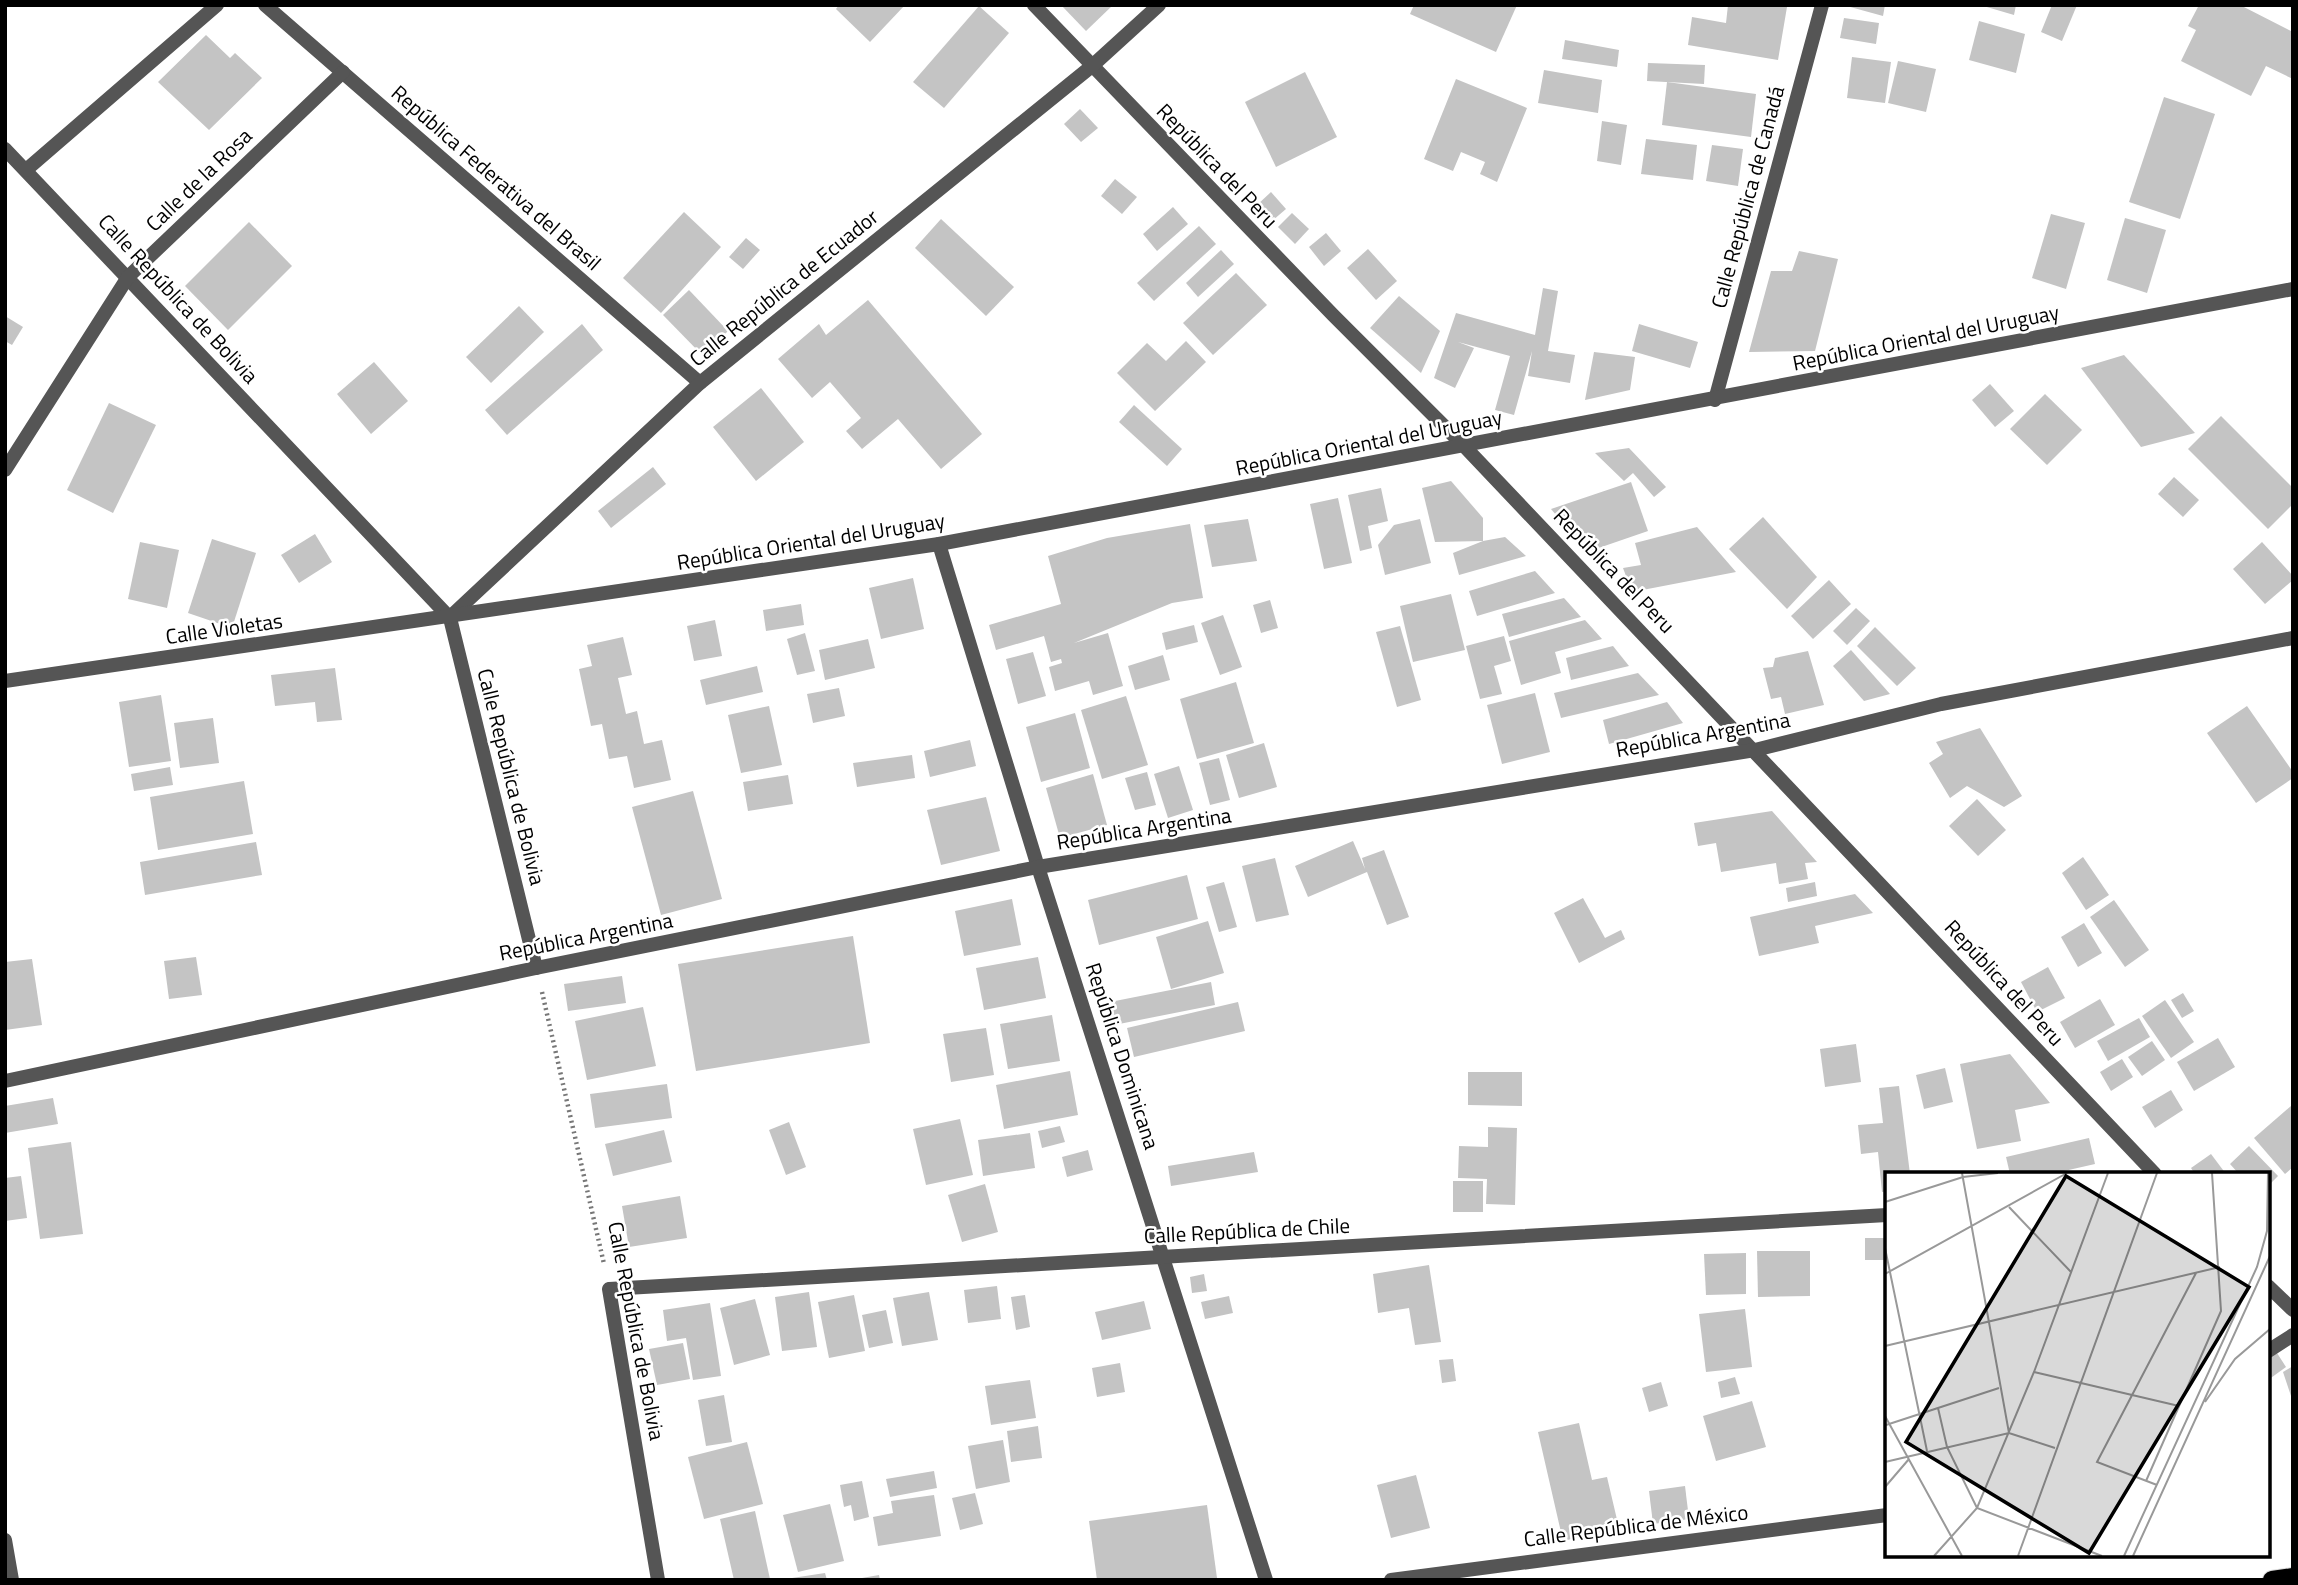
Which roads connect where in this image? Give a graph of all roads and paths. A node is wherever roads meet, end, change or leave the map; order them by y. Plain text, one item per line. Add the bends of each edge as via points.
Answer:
1 (217, 5) edge
2 (265, 5) edge
3 (1034, 5) edge
4 (1159, 5) edge
5 (1822, 5) edge
6 (1091, 66) junction
7 (342, 72) junction
8 (5, 149) edge
9 (26, 170) junction
10 (128, 277) junction
11 (2293, 289) edge
12 (700, 383) junction
13 (1715, 400) junction
14 (1465, 447) junction
15 (5, 470) edge
16 (939, 544) junction
17 (450, 618) junction
18 (2293, 638) edge
19 (5, 681) edge
20 (1755, 750) junction
21 (1038, 867) junction
22 (536, 968) junction
23 (5, 1081) edge
24 (2153, 1172) edge
25 (1885, 1215) edge
26 (1165, 1256) junction
27 (2270, 1288) edge
28 (610, 1289) junction
29 (2293, 1310) edge
30 (2293, 1335) edge
31 (2270, 1350) edge
32 (1885, 1515) edge
33 (5, 1540) edge
34 (2293, 1577) edge
35 (12, 1580) edge
36 (658, 1580) edge
37 (1266, 1580) edge
38 (1391, 1580) edge
39 (2273, 1580) edge

1 - 9 street
2 - 7 street, República Federativa del Brasil
3 - 6 street, República del Peru
4 - 6 street, Calle República de Ecuador
5 - 13 street, Calle República de Canadá
6 - 12 street, Calle República de Ecuador
6 - 14 street, República del Peru
7 - 10 street, Calle de la Rosa
7 - 12 street, República Federativa del Brasil
8 - 9 street, Calle República de Bolivia
9 - 10 street, Calle República de Bolivia
10 - 15 street, Calle de la Rosa
10 - 17 street, Calle República de Bolivia
11 - 13 street, República Oriental del Uruguay
12 - 17 street, Calle República de Ecuador
13 - 14 street, República Oriental del Uruguay
14 - 16 street, República Oriental del Uruguay
14 - 20 street, República del Peru
16 - 17 street, República Oriental del Uruguay
16 - 21 street, República Dominicana
17 - 19 street, Calle Violetas
17 - 22 street, Calle República de Bolivia
18 - 20 street, República Argentina via 1941,704
20 - 21 street, República Argentina
20 - 24 street, República del Peru
21 - 22 street, República Argentina
21 - 26 street, República Dominicana
22 - 23 street, República Argentina
22 - 28 path, Calle República de Bolivia
25 - 26 street, Calle República de Chile
26 - 28 street, Calle República de Chile
26 - 37 street, República Dominicana
27 - 29 street
28 - 36 street, Calle República de Bolivia
30 - 31 street
32 - 38 street, Calle República de México
33 - 35 street
34 - 39 main road

